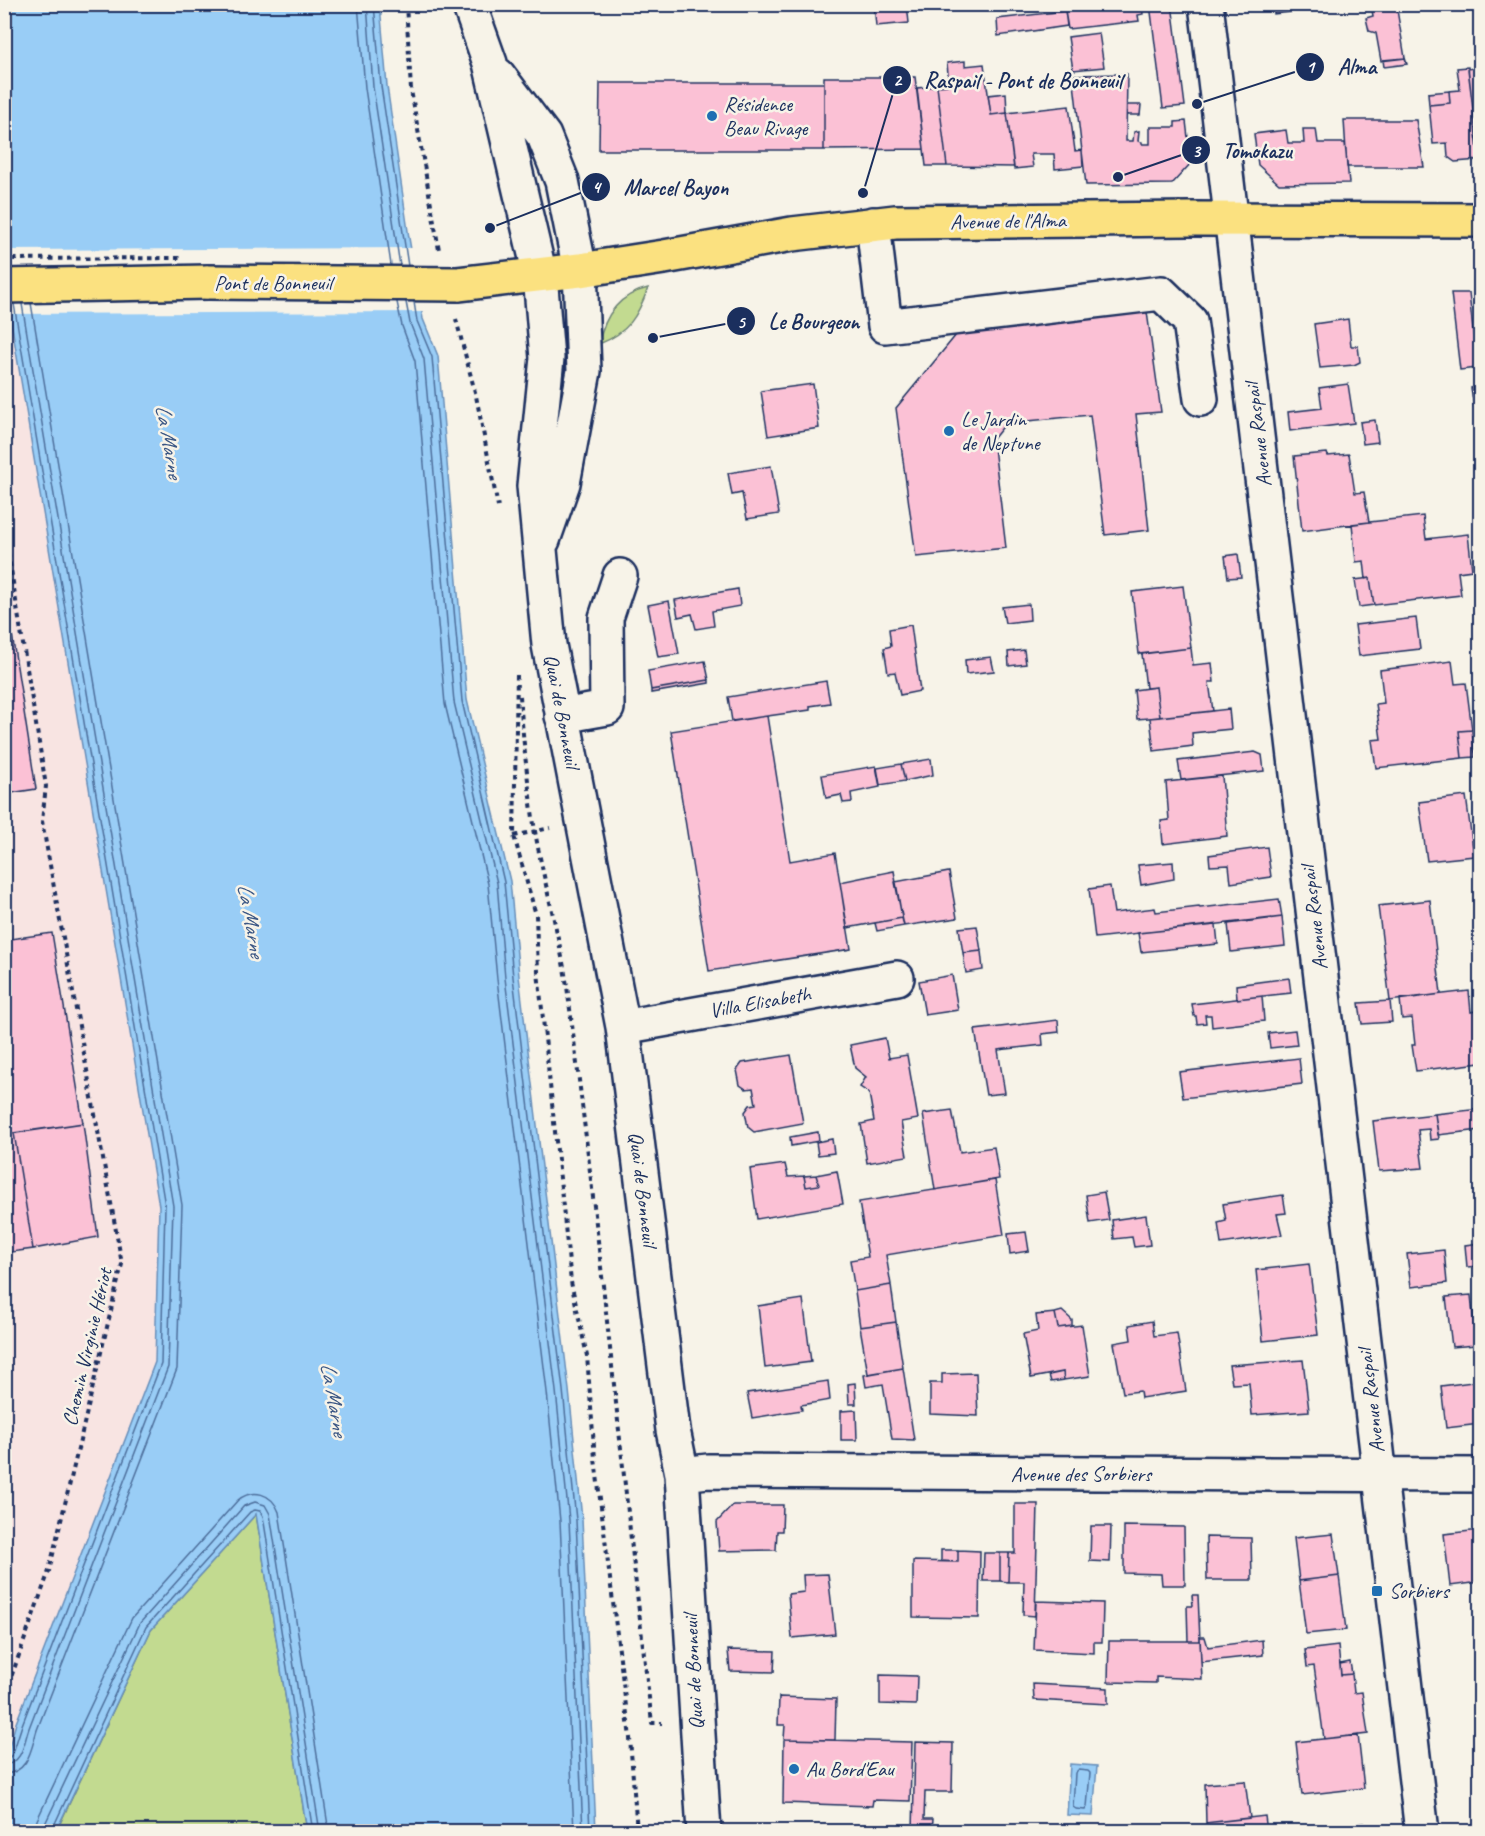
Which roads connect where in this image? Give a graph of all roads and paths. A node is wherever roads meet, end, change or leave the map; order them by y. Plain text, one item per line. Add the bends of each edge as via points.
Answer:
1 (469, 4) edge
2 (1206, 4) edge
3 (490, 63) junction
4 (1232, 219) junction
5 (1480, 220) edge
6 (873, 224) junction
7 (579, 270) junction
8 (540, 275) junction
9 (4, 285) edge
10 (1201, 399) dead end
11 (4, 527) edge
12 (539, 553) junction
13 (620, 576) dead end
14 (562, 716) junction
15 (557, 827) dead end
16 (535, 831) junction
17 (514, 836) junction
18 (897, 978) dead end
19 (623, 1027) junction
20 (682, 1474) junction
21 (1380, 1475) junction
22 (1480, 1475) edge
23 (4, 1696) edge
24 (667, 1723) dead end
25 (637, 1832) edge
26 (704, 1832) edge
27 (1422, 1832) edge

1 - 3 street, Quai de Bonneuil
2 - 4 street, Avenue Raspail
3 - 7 street, Quai de Bonneuil via 544,136 562,180
3 - 8 street, Quai de Bonneuil
4 - 5 main road, Avenue de l'Alma
4 - 6 main road, Avenue de l'Alma
4 - 21 street, Avenue Raspail
6 - 7 main road, Avenue de l'Alma
6 - 10 street via 885,326 1161,293 1190,321
7 - 8 main road, Avenue de l'Alma
7 - 12 street, Quai de Bonneuil via 584,370 563,483
8 - 9 main road, Pont de Bonneuil, bridge via 458,284
8 - 12 street, Quai de Bonneuil via 547,358 534,486
11 - 23 path, Chemin Virginie Hériot via 46,786 42,821 122,1264 49,1571
12 - 14 street, Quai de Bonneuil
13 - 14 street via 606,618 607,708
14 - 19 street, Quai de Bonneuil
15 - 16 path
16 - 17 path
16 - 17 path, Quai de Bonneuil via 517,665
16 - 24 path, Quai de Bonneuil via 568,990 652,1723
17 - 25 path, Quai de Bonneuil via 536,915 538,972 571,1282 587,1356
18 - 19 street, Villa Elisabeth
19 - 20 street, Quai de Bonneuil via 673,1430
20 - 21 street, Avenue des Sorbiers via 708,1471
20 - 26 street, Quai de Bonneuil
21 - 22 street, Avenue des Sorbiers
21 - 27 street, Avenue Raspail

